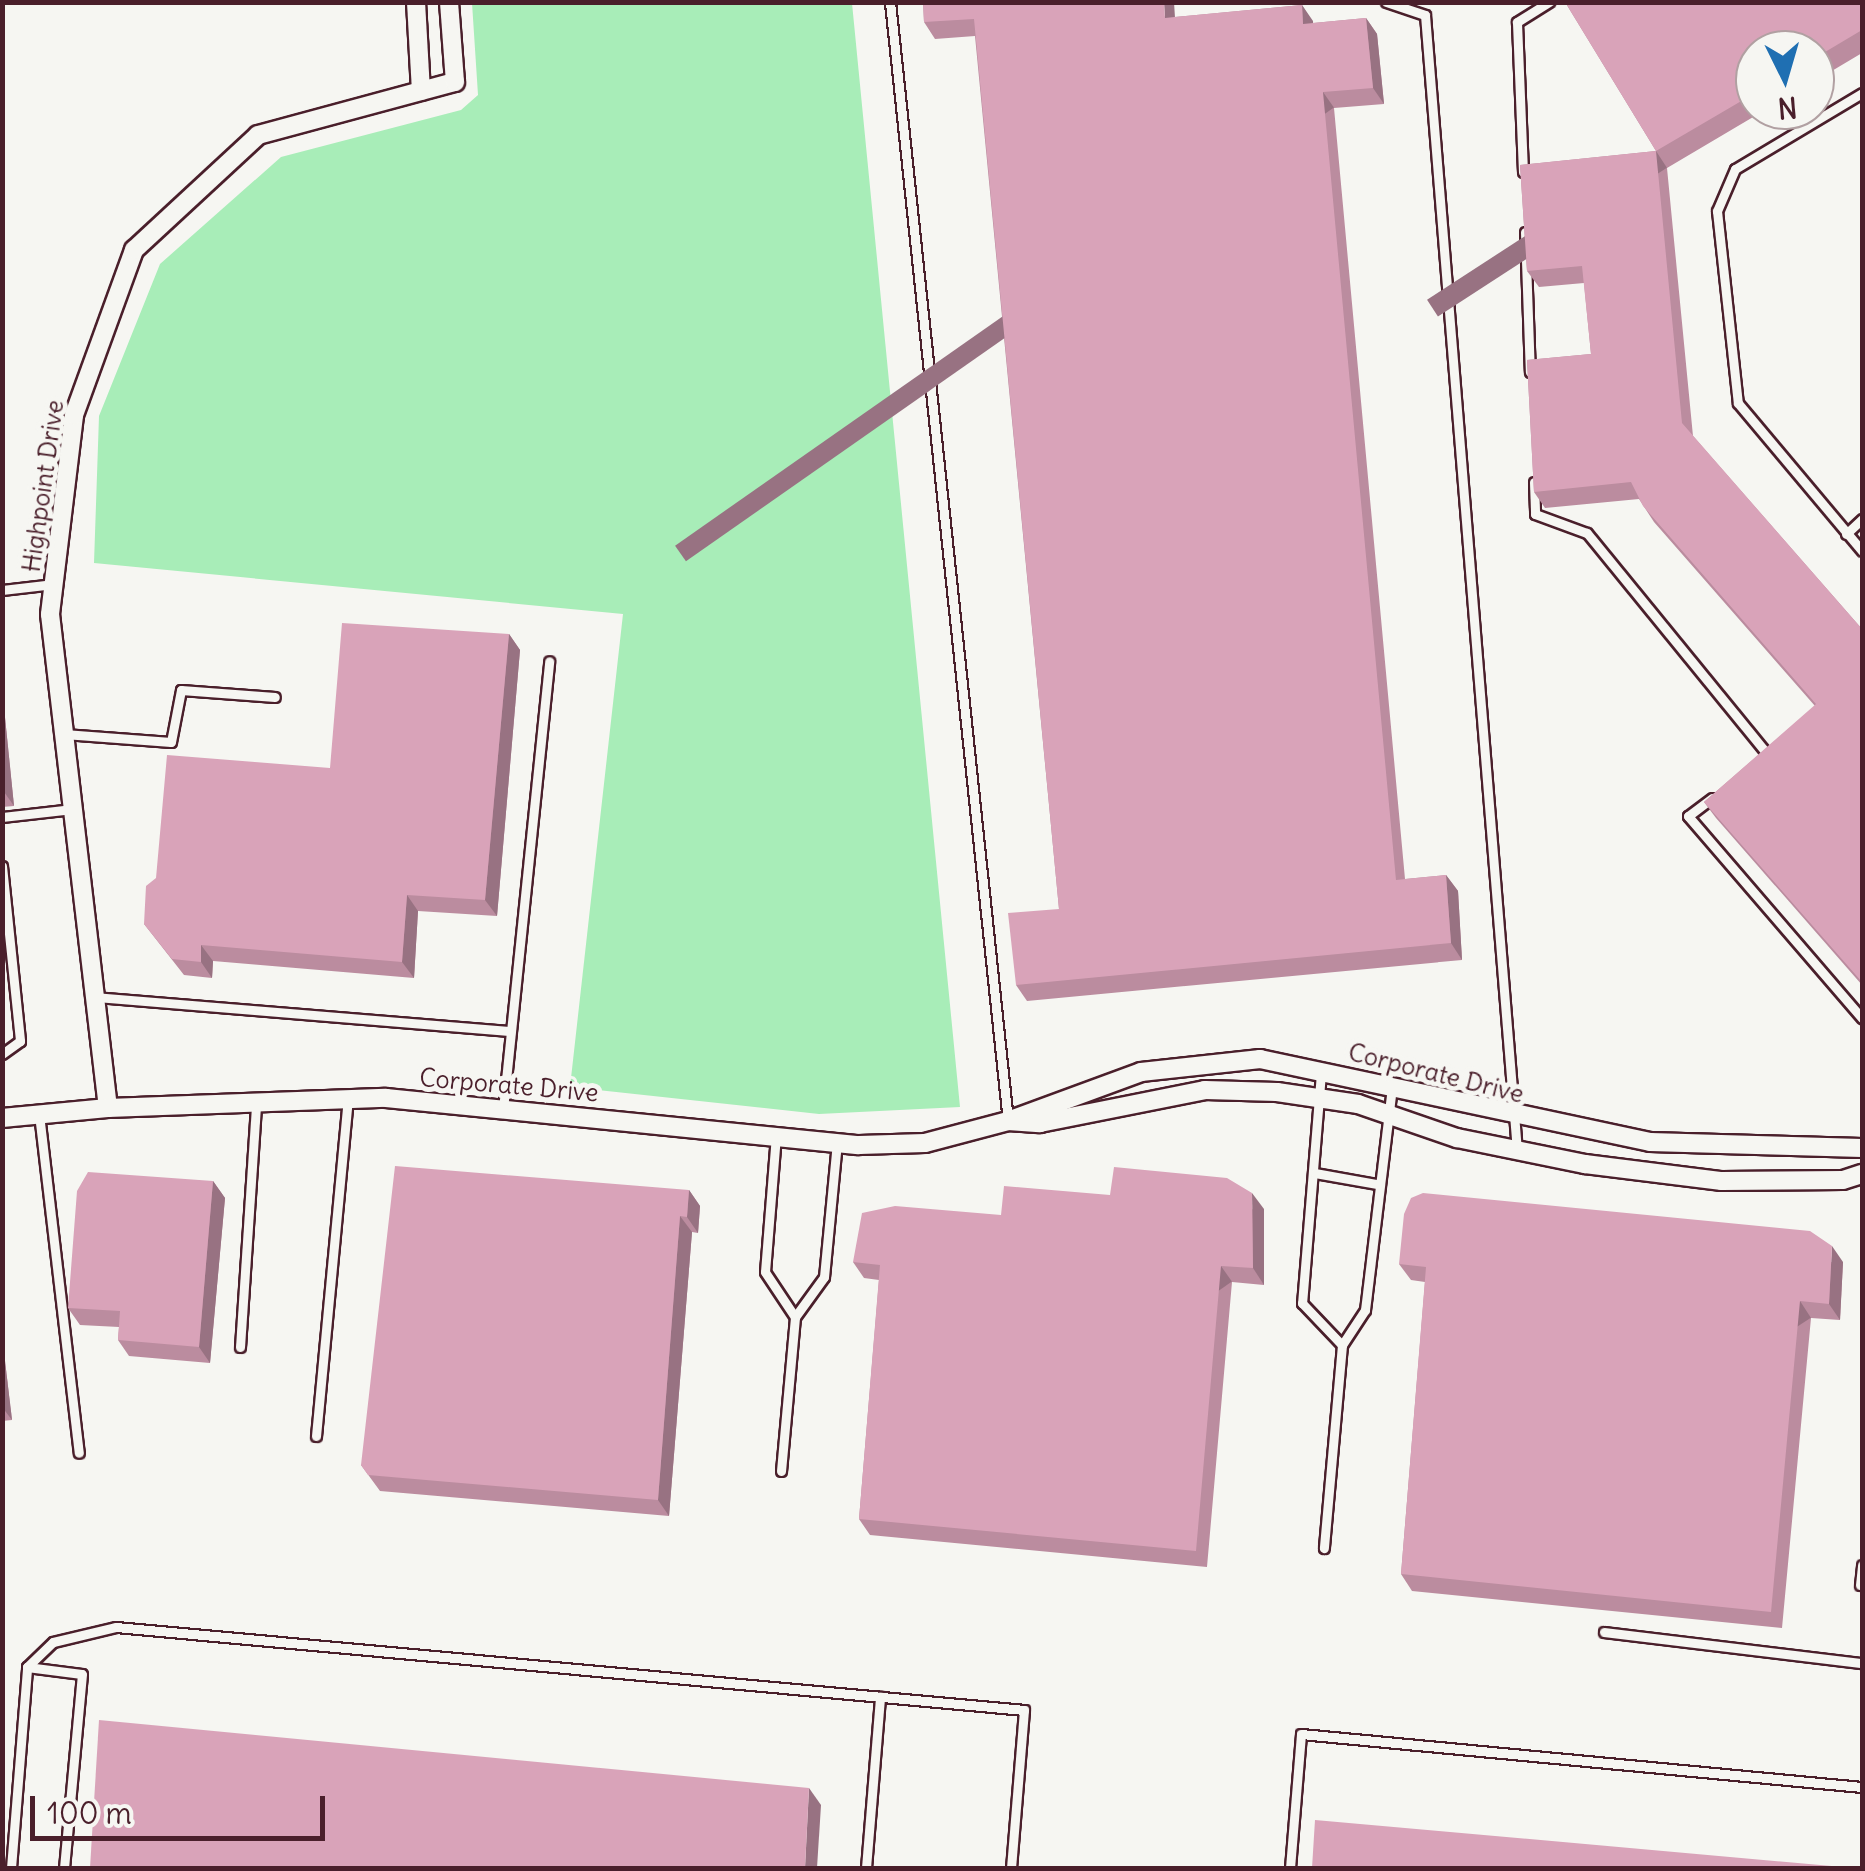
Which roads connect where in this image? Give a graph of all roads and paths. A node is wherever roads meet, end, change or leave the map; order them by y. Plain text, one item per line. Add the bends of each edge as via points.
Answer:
1 (416, 2) edge
2 (449, 2) edge
3 (890, 2) edge
4 (1386, 2) edge
5 (1550, 2) edge
6 (421, 91) junction
7 (1862, 93) edge
8 (1523, 180) edge
9 (1524, 219) edge
10 (1530, 377) edge
11 (1534, 475) edge
12 (1862, 519) edge
13 (1846, 534) junction
14 (1862, 550) edge
15 (54, 584) junction
16 (2, 590) edge
17 (549, 660) dead end
18 (275, 697) dead end
19 (64, 734) junction
20 (1756, 766) edge
21 (1728, 786) edge
22 (73, 809) junction
23 (2, 818) edge
24 (2, 866) edge
25 (95, 997) junction
26 (1862, 1018) edge
27 (511, 1031) junction
28 (2, 1054) edge
29 (1321, 1071) junction
30 (1392, 1086) junction
31 (1320, 1098) junction
32 (348, 1100) junction
33 (256, 1102) junction
34 (108, 1108) junction
35 (503, 1110) junction
36 (39, 1114) junction
37 (1388, 1114) junction
38 (2, 1118) edge
39 (1514, 1118) junction
40 (1008, 1121) junction
41 (776, 1136) junction
42 (837, 1142) junction
43 (1862, 1148) edge
44 (1518, 1150) junction
45 (1315, 1174) junction
46 (1862, 1174) edge
47 (1377, 1184) junction
48 (794, 1317) junction
49 (1342, 1344) junction
50 (240, 1347) dead end
51 (316, 1436) dead end
52 (79, 1453) dead end
53 (781, 1471) dead end
54 (1324, 1548) dead end
55 (1862, 1565) edge
56 (1860, 1585) dead end
57 (1604, 1632) dead end
58 (1862, 1662) edge
59 (27, 1667) junction
60 (880, 1697) junction
61 (1862, 1787) edge
62 (10, 1868) edge
63 (64, 1868) edge
64 (866, 1868) edge
65 (1011, 1868) edge
66 (1290, 1868) edge

1 - 6 street
2 - 6 street, Highpoint Drive via 454,82
3 - 40 lane
4 - 39 lane via 1426,15
5 - 8 lane via 1517,22
6 - 15 street, Highpoint Drive via 258,134 134,250 74,415
7 - 13 lane via 1734,169 1718,204 1738,404
9 - 10 lane
11 - 20 lane via 1536,514 1587,533 1769,756
12 - 13 lane
13 - 14 lane
15 - 16 lane
15 - 19 street, Highpoint Drive via 50,614
17 - 27 lane
18 - 19 lane via 181,690 172,742
19 - 22 street, Highpoint Drive
21 - 26 lane via 1688,816
22 - 23 lane
22 - 25 street, Highpoint Drive
24 - 28 lane via 20,1041
25 - 27 lane
25 - 34 street, Highpoint Drive
27 - 35 lane
29 - 30 street, Corporate Drive
29 - 31 lane
29 - 40 street, Corporate Drive via 1260,1059 1212,1060 1141,1072
30 - 37 lane
30 - 39 street, Corporate Drive
31 - 37 street, Corporate Drive
31 - 40 street, Corporate Drive via 1205,1090 1040,1122
31 - 45 lane
32 - 33 street, Corporate Drive
32 - 35 street, Corporate Drive
32 - 51 lane
33 - 34 street, Corporate Drive
33 - 50 lane
34 - 36 street, Corporate Drive
35 - 41 street, Corporate Drive
36 - 38 street, Corporate Drive
36 - 52 lane
37 - 44 street, Corporate Drive
37 - 47 lane
39 - 43 street, Corporate Drive via 1650,1142
39 - 44 lane
40 - 42 street, Corporate Drive via 925,1142
41 - 42 street, Corporate Drive
41 - 48 lane via 765,1272
42 - 48 lane via 824,1277
44 - 46 street, Corporate Drive via 1722,1181 1843,1180
45 - 47 lane
45 - 49 lane via 1302,1302
47 - 49 lane via 1365,1310
48 - 53 lane
49 - 54 lane
55 - 56 lane
57 - 58 lane
59 - 60 lane via 53,1642 116,1628
59 - 62 lane
59 - 63 lane via 82,1674
60 - 64 lane
60 - 65 lane via 1024,1710
61 - 66 lane via 1300,1734

